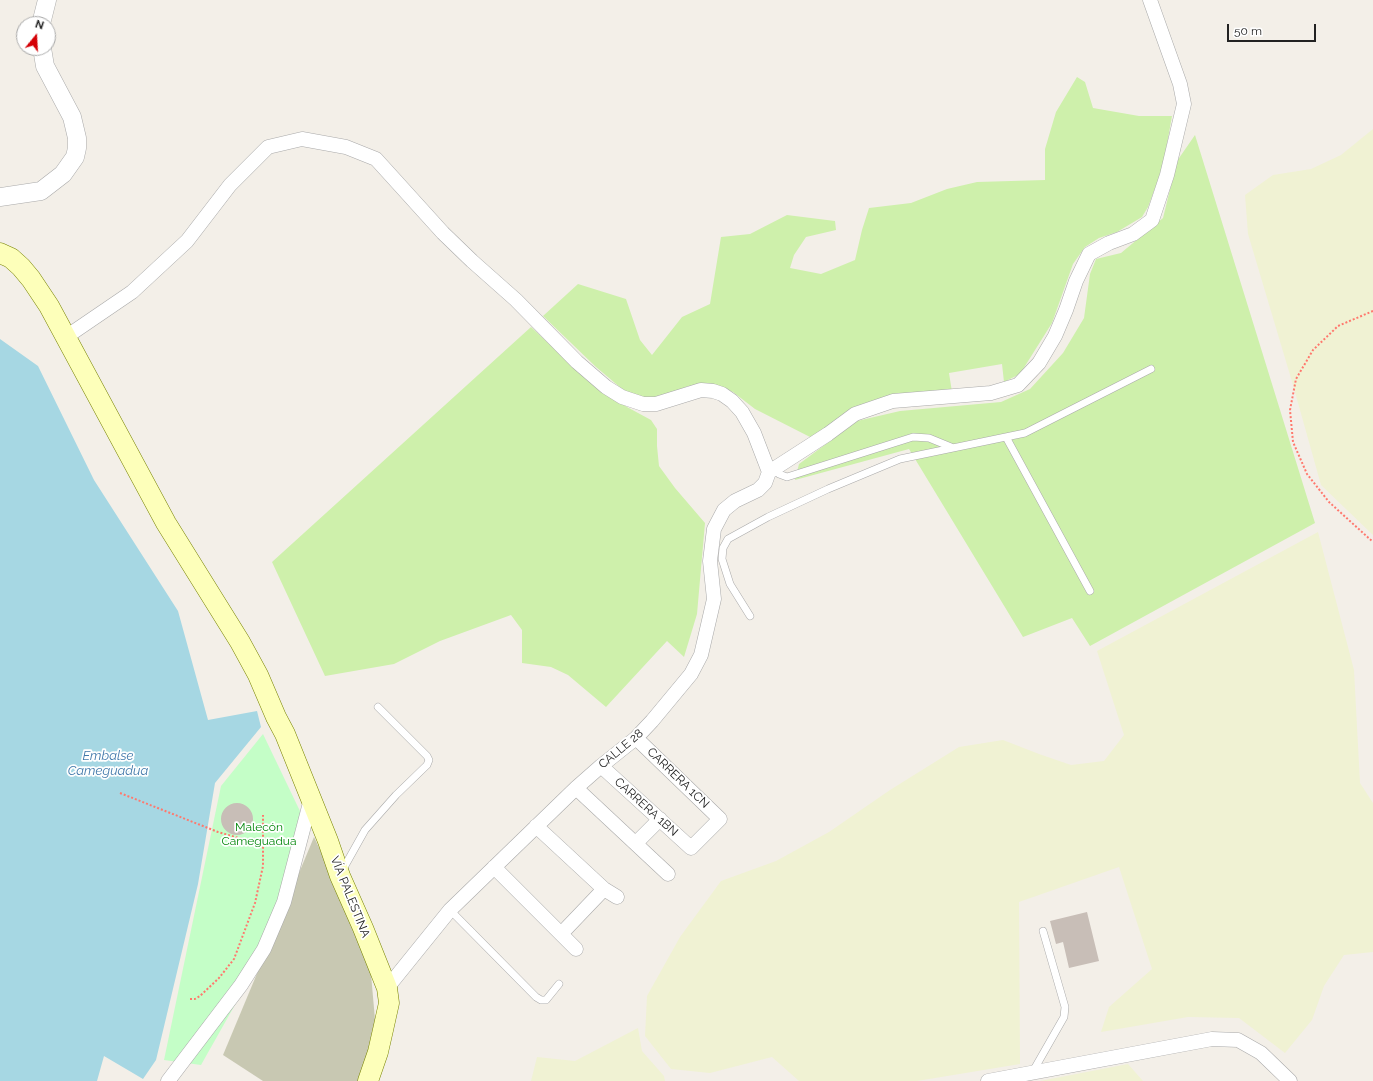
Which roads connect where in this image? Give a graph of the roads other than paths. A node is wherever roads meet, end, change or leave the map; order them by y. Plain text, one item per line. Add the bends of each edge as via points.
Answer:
1 (47, 0) edge
2 (1150, 0) edge
3 (43, 16) edge
4 (43, 56) edge
5 (0, 197) edge
6 (0, 253) edge
7 (66, 337) junction
8 (1151, 369) dead end
9 (1006, 437) junction
10 (952, 448) junction
11 (772, 470) junction
12 (1090, 591) dead end
13 (750, 616) dead end
14 (378, 707) dead end
15 (636, 738) junction
16 (600, 766) junction
17 (576, 788) junction
18 (311, 799) junction
19 (660, 819) junction
20 (536, 826) junction
21 (636, 843) junction
22 (691, 848) joint
23 (494, 867) junction
24 (668, 874) dead end
25 (340, 876) junction
26 (604, 889) junction
27 (617, 897) dead end
28 (450, 910) junction
29 (1043, 931) dead end
30 (561, 934) junction
31 (576, 949) dead end
32 (559, 984) dead end
33 (386, 988) junction
34 (1032, 1073) junction
35 (168, 1081) edge
36 (368, 1081) edge
37 (988, 1081) edge
38 (1290, 1081) edge

1 - 3 street
2 - 11 street via 1180,84 1184,104 1167,175 1152,220 1133,234 1089,254 1055,336 1039,363 1018,385 991,393 893,401 855,414
4 - 5 street via 45,66 72,117 77,148 63,174 41,191
6 - 7 main road, VÍA PALESTINA via 11,258 31,279
7 - 11 street via 132,292 187,241 230,186 268,147 302,139 346,147 376,159 443,233 606,387 633,402 644,404 656,404 701,390 722,394 742,412
7 - 18 main road, VÍA PALESTINA via 166,523 258,675
8 - 9 lane via 1025,433
9 - 10 lane
9 - 12 lane
10 - 11 lane via 929,438 913,437 787,477
10 - 13 lane via 900,459 828,489 728,539 723,548 722,559 730,584
11 - 15 street, CALLE 28 via 758,490 735,501 724,510 718,520 714,529 710,561 714,599 701,655 691,674
14 - 25 lane via 429,760 365,830
15 - 16 street, CALLE 28
15 - 22 street, CARRERA 1CN via 720,819
16 - 17 street, CALLE 28
16 - 19 street, CARRERA 1BN
17 - 20 street, CALLE 28
17 - 21 street
18 - 25 main road, VÍA PALESTINA
18 - 35 street via 284,902 264,949 241,985
19 - 21 street
19 - 22 street, CARRERA 1BN
20 - 23 street, CALLE 28
20 - 26 street
21 - 24 street
23 - 28 street, CALLE 28
23 - 30 street
25 - 33 main road, VÍA PALESTINA
26 - 27 street
26 - 30 street
28 - 32 lane via 541,1000 546,1000
28 - 33 street, CALLE 28
29 - 34 lane via 1065,1007 1064,1017
30 - 31 street
33 - 36 main road, VÍA PALESTINA via 389,1004 378,1052
34 - 37 street
34 - 38 street via 1212,1039 1238,1040 1261,1053

